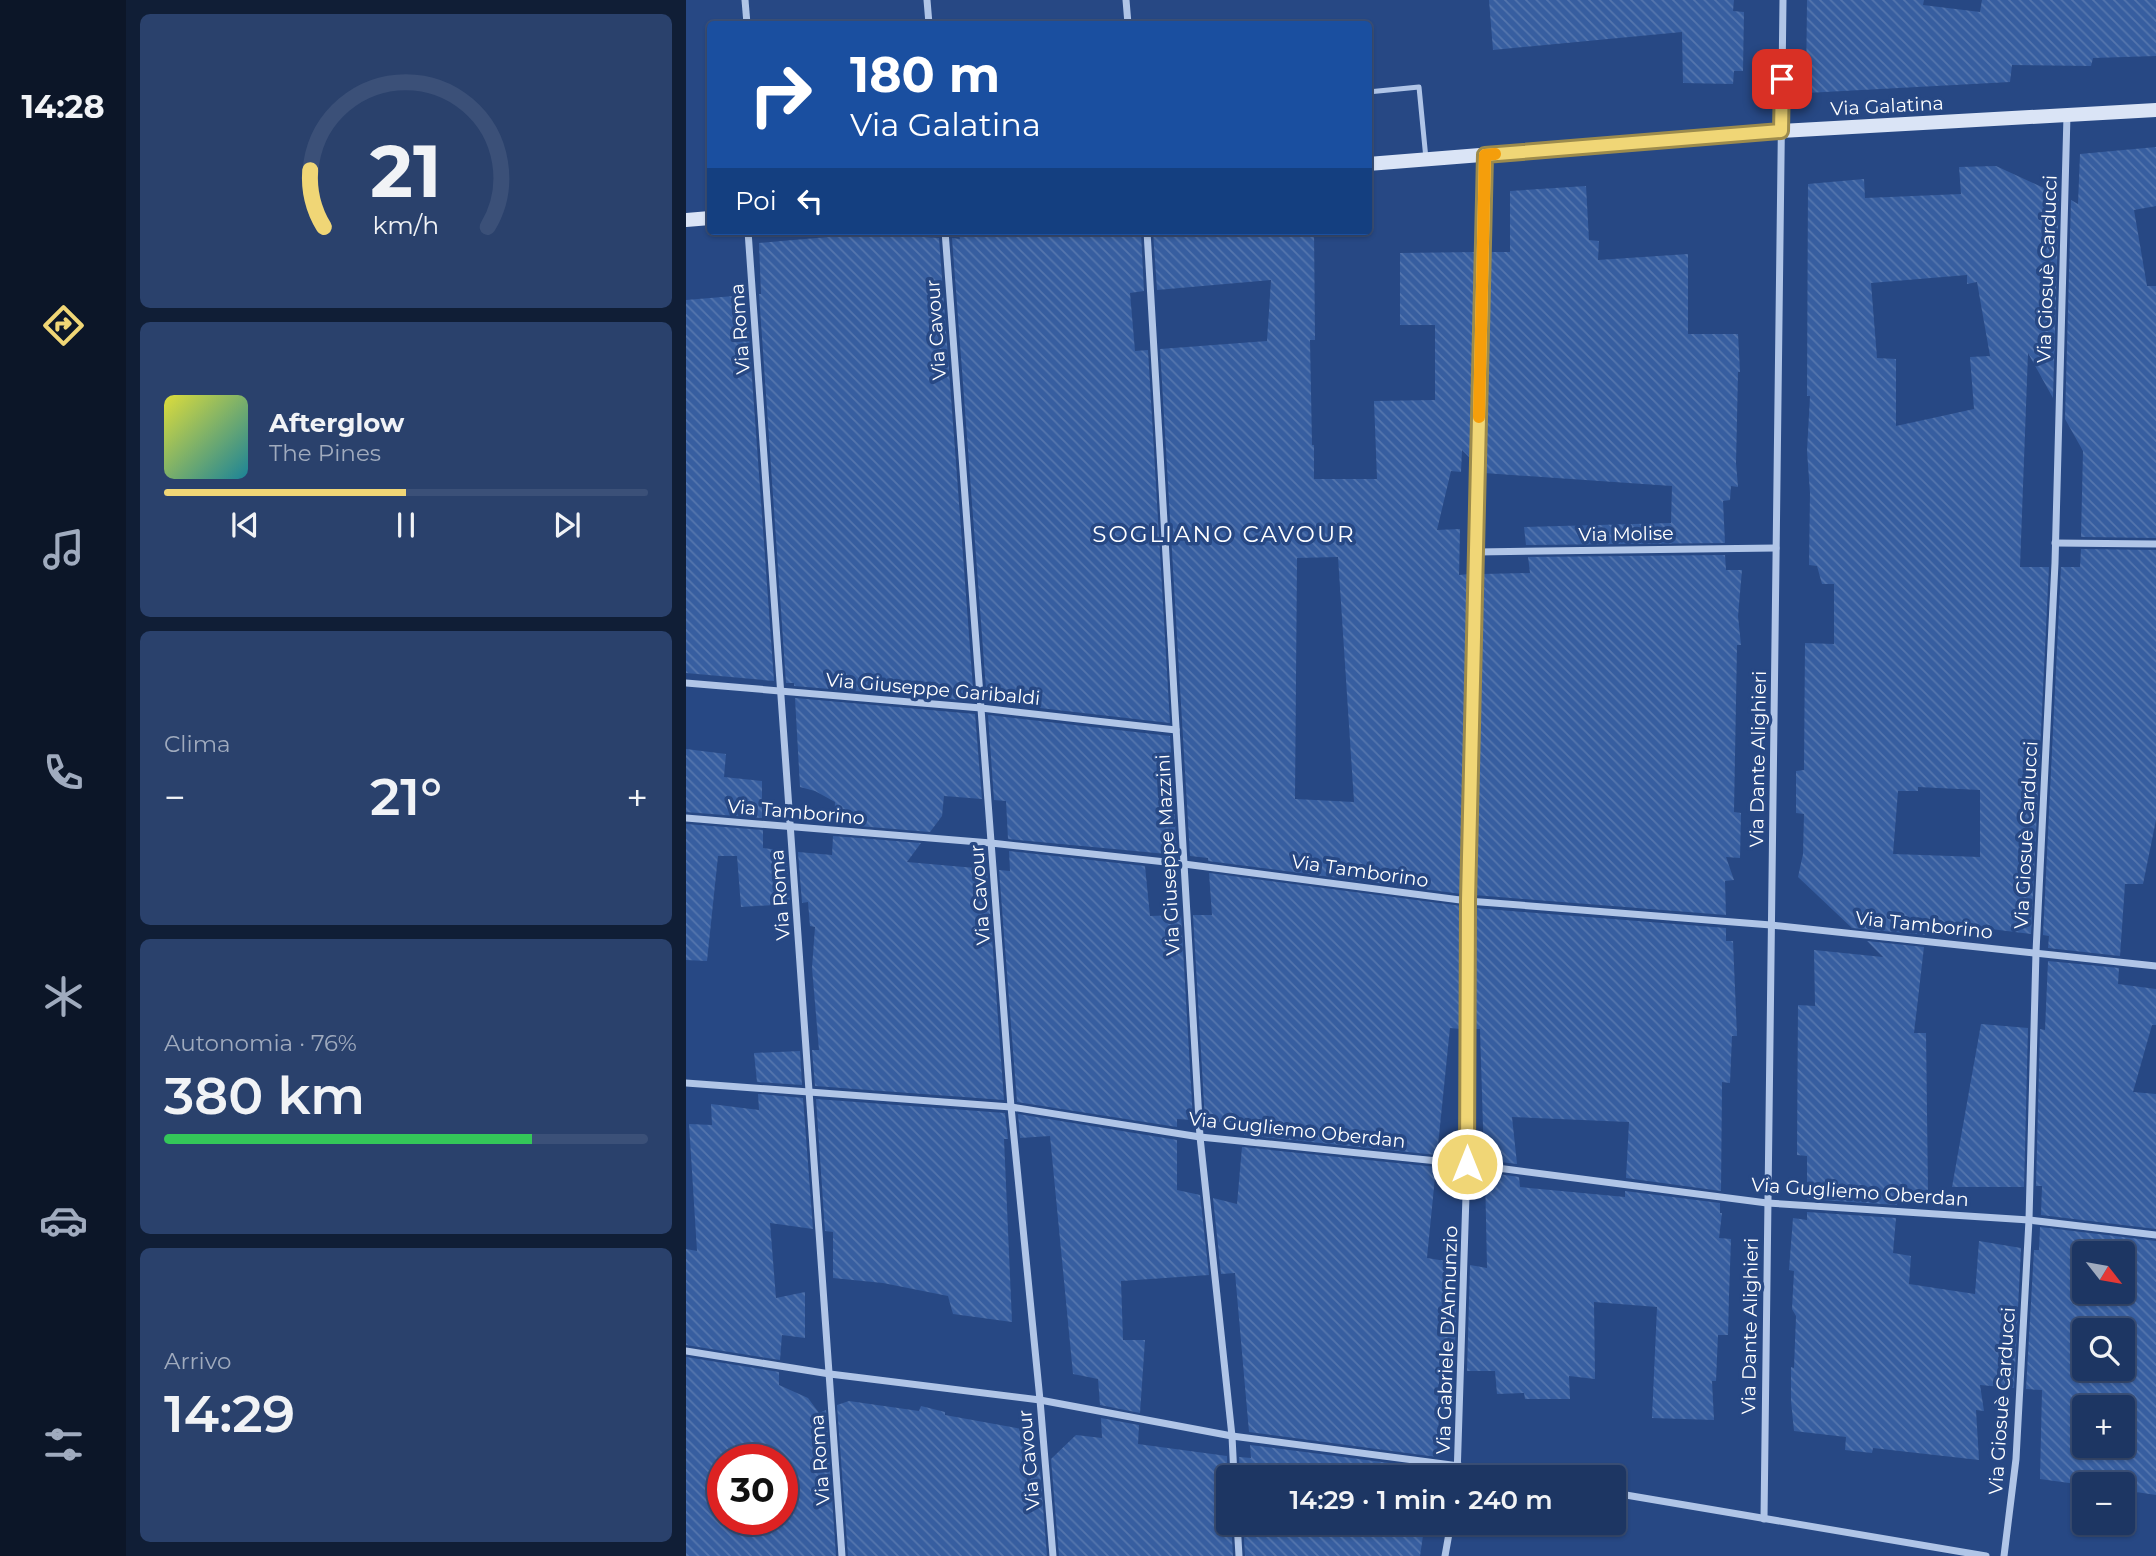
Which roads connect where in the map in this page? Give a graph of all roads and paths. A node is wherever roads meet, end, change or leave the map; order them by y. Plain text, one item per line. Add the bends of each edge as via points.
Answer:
1 (745, 0) edge
2 (927, 0) edge
3 (1126, 0) edge
4 (1783, 0) edge
5 (747, 21) edge
6 (929, 21) edge
7 (1128, 21) edge
8 (1372, 92) edge
9 (2156, 110) edge
10 (2067, 114) junction
11 (1781, 131) junction
12 (1485, 155) junction
13 (1426, 159) junction
14 (1372, 164) edge
15 (707, 218) edge
16 (686, 220) edge
17 (748, 235) edge
18 (945, 235) edge
19 (1147, 235) edge
20 (2055, 543) junction
21 (2156, 544) edge
22 (1776, 548) junction
23 (1476, 552) junction
24 (686, 683) edge
25 (781, 691) junction
26 (981, 709) junction
27 (1176, 730) junction
28 (686, 818) edge
29 (790, 828) junction
30 (991, 843) junction
31 (1184, 864) junction
32 (1468, 901) junction
33 (1771, 925) junction
34 (2036, 952) junction
35 (2156, 967) edge
36 (686, 1083) edge
37 (810, 1090) junction
38 (1011, 1107) junction
39 (1200, 1138) junction
40 (1467, 1164) junction
41 (1767, 1203) junction
42 (2029, 1220) junction
43 (2156, 1235) edge
44 (686, 1351) edge
45 (830, 1374) junction
46 (1040, 1400) junction
47 (1232, 1436) junction
48 (1233, 1465) edge
49 (1451, 1465) edge
50 (1459, 1465) edge
51 (1626, 1495) edge
52 (1764, 1519) junction
53 (1238, 1535) edge
54 (1449, 1535) edge
55 (842, 1556) edge
56 (1053, 1556) edge
57 (1239, 1556) edge
58 (1446, 1556) edge
59 (1986, 1556) edge
60 (2004, 1556) edge

1 - 5 street
2 - 6 street
3 - 7 street
4 - 11 street, Via Dante Alighieri
8 - 13 lane via 1419,87
9 - 10 street, Via Galatina
10 - 11 street, Via Galatina
10 - 20 street, Via Giosuè Carducci
11 - 12 street, Via Galatina
11 - 22 street, Via Dante Alighieri
12 - 13 street, Via Galatina
12 - 23 street, Via Gabriele D'Annunzio
13 - 14 street, Via Galatina
15 - 16 street
17 - 25 street, Via Roma
18 - 26 street, Via Cavour
19 - 27 street, Via Giuseppe Mazzini
20 - 21 street
20 - 34 street, Via Giosuè Carducci
22 - 23 street, Via Molise
22 - 33 street, Via Dante Alighieri
23 - 32 street, Via Gabriele D'Annunzio
24 - 25 street, Via Giuseppe Garibaldi
25 - 26 street, Via Giuseppe Garibaldi
25 - 29 street, Via Roma
26 - 27 street, Via Giuseppe Garibaldi
26 - 30 street, Via Cavour
27 - 31 street, Via Giuseppe Mazzini
28 - 29 street, Via Tamborino
29 - 30 street, Via Tamborino
29 - 37 street, Via Roma
30 - 31 street, Via Tamborino
30 - 38 street, Via Cavour
31 - 32 street, Via Tamborino
31 - 39 street, Via Giuseppe Mazzini
32 - 33 street, Via Tamborino
32 - 40 street, Via Gabriele D'Annunzio
33 - 34 street, Via Tamborino
33 - 41 street, Via Dante Alighieri
34 - 35 street, Via Tamborino
34 - 42 street, Via Giosuè Carducci
36 - 37 street, Via Gugliemo Oberdan
37 - 38 street, Via Gugliemo Oberdan
37 - 45 street, Via Roma
38 - 39 street, Via Gugliemo Oberdan
38 - 46 street, Via Cavour
39 - 40 street, Via Gugliemo Oberdan
39 - 47 street, Via Giuseppe Mazzini
40 - 41 street, Via Gugliemo Oberdan
40 - 50 street, Via Gabriele D'Annunzio
41 - 42 street, Via Gugliemo Oberdan
41 - 52 street, Via Dante Alighieri
42 - 43 street, Via Gugliemo Oberdan
42 - 60 street, Via Giosuè Carducci via 2017,1459
44 - 45 street
45 - 46 street
45 - 55 street, Via Roma
46 - 47 street
46 - 56 street, Via Cavour
47 - 48 street, Via Giuseppe Mazzini
47 - 49 street
51 - 52 street
52 - 59 street
53 - 57 street
54 - 58 street

